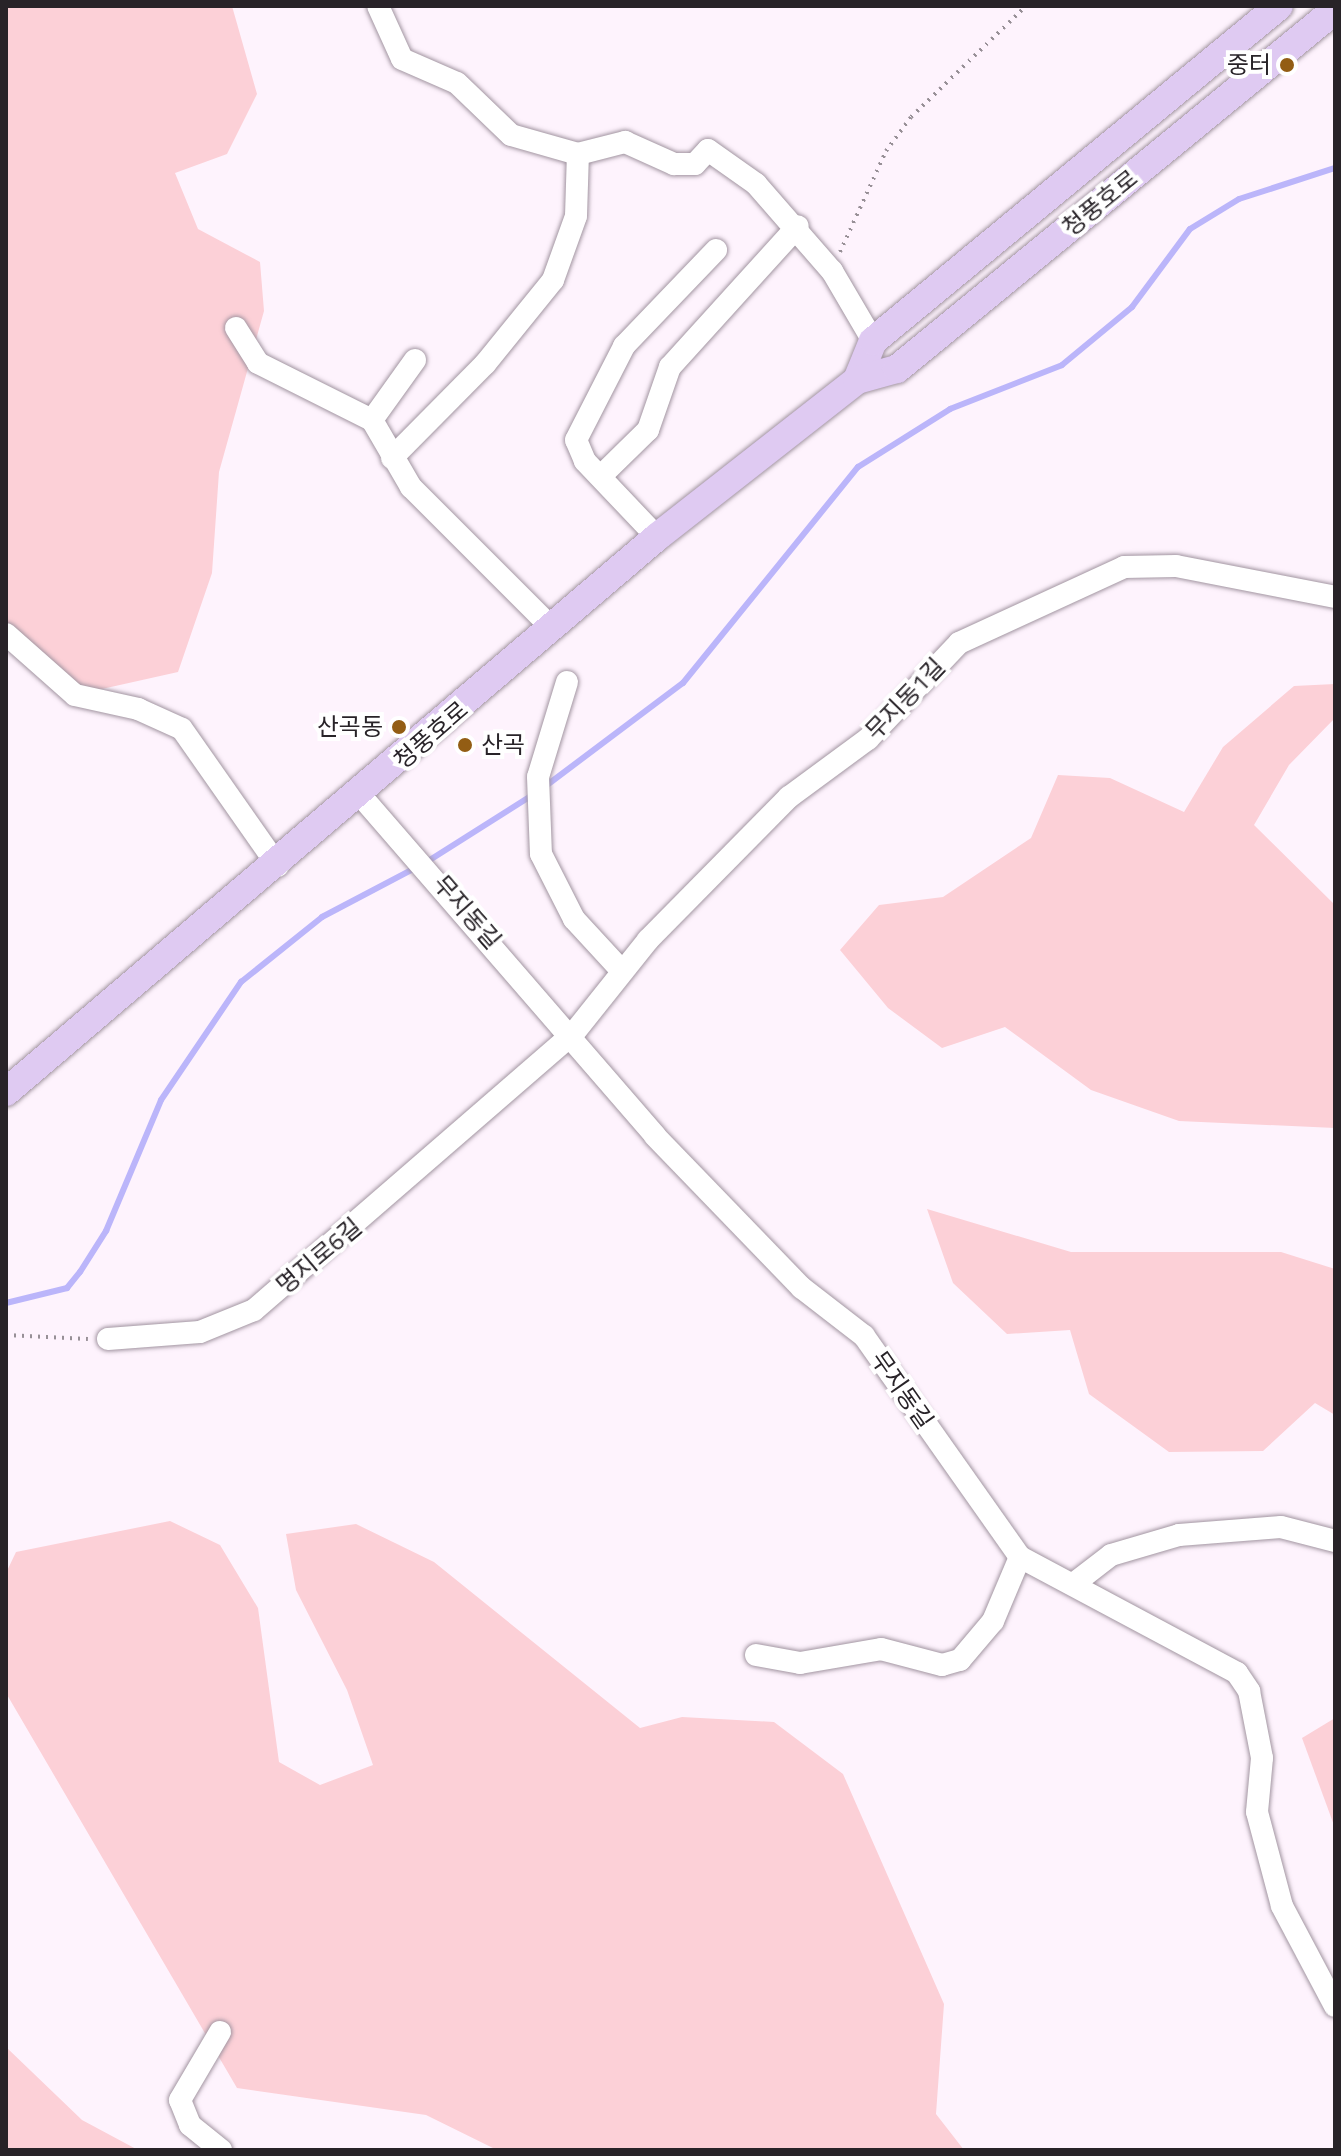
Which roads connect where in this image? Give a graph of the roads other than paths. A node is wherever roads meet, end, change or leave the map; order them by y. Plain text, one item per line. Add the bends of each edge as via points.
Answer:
1 (378, 6) edge
2 (1279, 6) edge
3 (1335, 10) edge
4 (578, 154) junction
5 (798, 226) junction
6 (716, 250) dead end
7 (236, 328) dead end
8 (873, 341) junction
9 (415, 360) dead end
10 (857, 380) junction
11 (372, 420) junction
12 (392, 458) junction
13 (603, 474) junction
14 (657, 537) junction
15 (1335, 597) edge
16 (552, 628) junction
17 (6, 634) edge
18 (567, 682) dead end
19 (361, 796) junction
20 (278, 866) junction
21 (622, 971) junction
22 (573, 1034) junction
23 (6, 1092) edge
24 (108, 1339) road end
25 (1335, 1541) edge
26 (1020, 1557) junction
27 (1076, 1582) junction
28 (756, 1655) dead end
29 (1335, 2006) edge
30 (220, 2032) dead end
31 (221, 2150) edge

1 - 4 street via 402,59 457,83 511,135
2 - 8 main road, 청풍호로
3 - 10 main road, 청풍호로 via 897,369
4 - 5 street via 625,142 674,164 695,164 708,150
4 - 12 street via 576,216 553,280 493,355
5 - 8 street
5 - 13 street via 670,367 648,430
6 - 13 street via 633,335 595,392 575,447
7 - 11 street via 258,363
8 - 10 main road, 청풍호로
9 - 11 street
10 - 14 main road, 청풍호로
11 - 12 street
12 - 16 street
13 - 14 street
14 - 16 main road, 청풍호로
15 - 21 street, 무지동1길 via 1176,566 1124,567 1008,616 959,643 868,739 789,797
16 - 19 main road, 청풍호로
17 - 20 street via 75,695 138,709 182,729
18 - 21 street via 538,777 549,881
19 - 20 main road, 청풍호로
19 - 22 street, 무지동길
20 - 23 main road, 청풍호로
21 - 22 street, 무지동1길
22 - 24 street, 명지로6길 via 254,1310 200,1332
22 - 26 street, 무지동길 via 676,1158 802,1288 864,1336
25 - 27 street via 1281,1527 1179,1535 1111,1555
26 - 27 street
26 - 28 street via 993,1621 960,1660 942,1665 881,1649 800,1663
27 - 29 street via 1237,1673 1249,1691 1262,1758 1257,1812 1282,1906
30 - 31 street via 180,2100 190,2125

